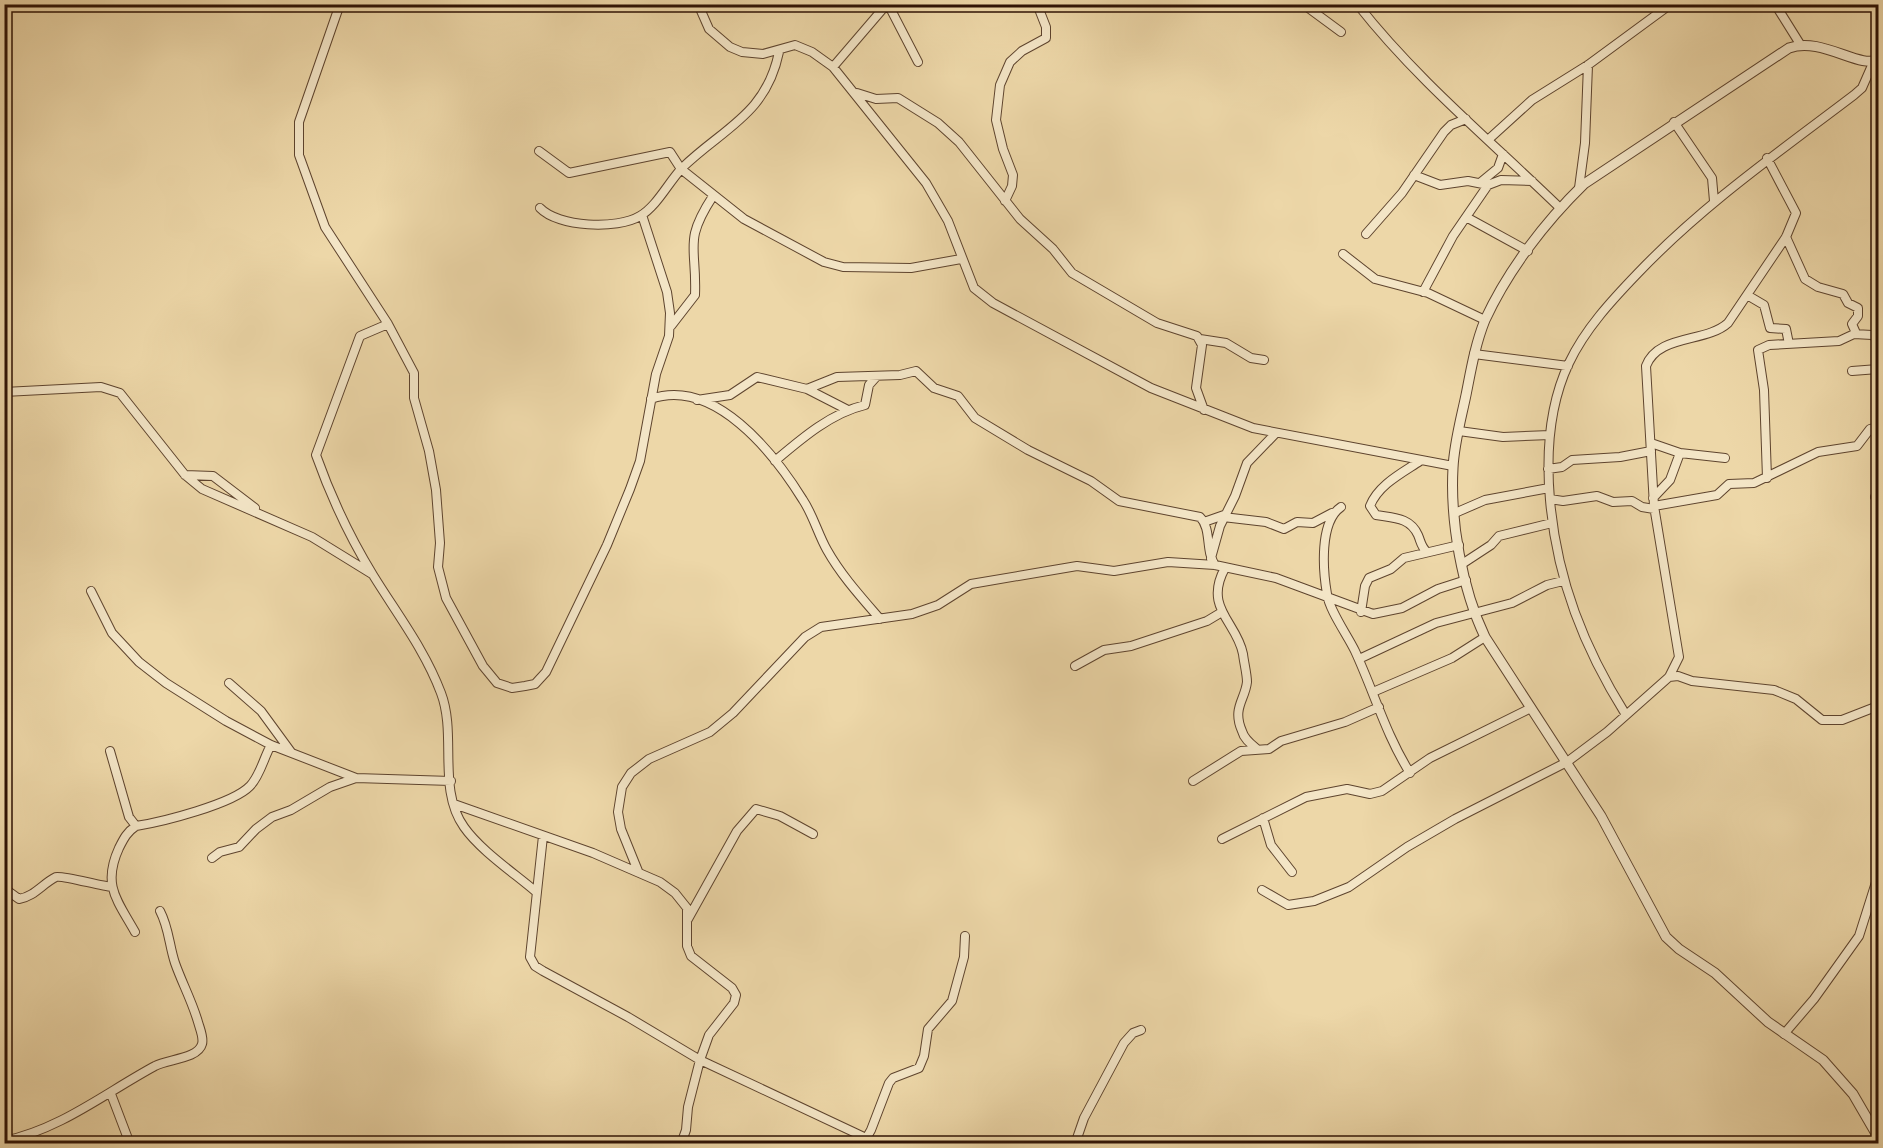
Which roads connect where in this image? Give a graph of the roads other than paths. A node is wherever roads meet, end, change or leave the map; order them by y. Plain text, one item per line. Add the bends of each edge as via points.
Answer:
1 (340, 4) edge
2 (698, 4) edge
3 (887, 4) edge
4 (1037, 4) edge
5 (1303, 4) edge
6 (1358, 4) edge
7 (1671, 4) edge
8 (1775, 4) edge
9 (1341, 32) dead end
10 (1800, 44) junction
11 (778, 51) junction
12 (1876, 61) edge
13 (918, 62) dead end
14 (1588, 65) junction
15 (833, 67) junction
16 (855, 92) junction
17 (1466, 119) junction
18 (1674, 122) junction
19 (1489, 139) junction
20 (539, 151) dead end
21 (1503, 154) junction
22 (1767, 158) junction
23 (681, 169) junction
24 (1414, 175) junction
25 (1532, 181) junction
26 (1485, 183) junction
27 (1579, 188) junction
28 (712, 196) junction
29 (1005, 201) junction
30 (1714, 201) junction
31 (540, 208) dead end
32 (1560, 208) junction
33 (642, 215) junction
34 (1466, 217) junction
35 (1366, 234) dead end
36 (1786, 237) junction
37 (1527, 251) junction
38 (1343, 254) dead end
39 (961, 259) junction
40 (1423, 292) junction
41 (1747, 295) junction
42 (1485, 320) junction
43 (388, 324) junction
44 (670, 326) junction
45 (1856, 333) junction
46 (1200, 339) junction
47 (1878, 340) edge
48 (1789, 344) junction
49 (1474, 354) junction
50 (1264, 360) dead end
51 (1568, 366) junction
52 (1878, 369) edge
53 (1852, 371) dead end
54 (879, 376) junction
55 (807, 388) junction
56 (4, 392) edge
57 (651, 399) junction
58 (697, 400) junction
59 (848, 410) junction
60 (1204, 410) junction
61 (1878, 427) edge
62 (1459, 431) junction
63 (1275, 434) junction
64 (1550, 435) junction
65 (1651, 447) junction
66 (1680, 453) junction
67 (1725, 458) dead end
68 (1420, 461) junction
69 (775, 462) junction
70 (1453, 466) junction
71 (1548, 469) junction
72 (185, 475) junction
73 (1767, 478) junction
74 (1549, 488) junction
75 (1550, 499) junction
76 (1654, 505) junction
77 (261, 513) junction
78 (1455, 513) junction
79 (1224, 516) junction
80 (1204, 522) junction
81 (1552, 523) junction
82 (1459, 545) junction
83 (1427, 552) junction
84 (1213, 562) junction
85 (1462, 564) junction
86 (1225, 568) junction
87 (373, 574) junction
88 (1466, 580) junction
89 (1563, 581) junction
90 (91, 591) dead end
91 (1327, 597) junction
92 (1222, 612) junction
93 (1361, 612) junction
94 (1473, 612) junction
95 (880, 619) junction
96 (1485, 637) junction
97 (1359, 659) junction
98 (1075, 666) dead end
99 (1669, 677) junction
100 (229, 683) dead end
101 (1373, 692) junction
102 (1878, 706) edge
103 (1379, 707) junction
104 (1531, 708) junction
105 (1626, 716) junction
106 (271, 745) junction
107 (1258, 749) junction
108 (110, 751) dead end
109 (292, 753) junction
110 (1567, 762) junction
111 (1410, 773) junction
112 (356, 778) junction
113 (451, 781) junction
114 (1193, 781) dead end
115 (454, 804) junction
116 (1263, 818) junction
117 (136, 826) junction
118 (813, 834) dead end
119 (543, 836) junction
120 (1222, 839) dead end
121 (212, 858) dead end
122 (638, 871) junction
123 (1292, 872) dead end
124 (1878, 876) edge
125 (4, 879) edge
126 (112, 886) junction
127 (1262, 890) dead end
128 (535, 891) junction
129 (160, 910) dead end
130 (688, 919) junction
131 (135, 932) dead end
132 (965, 936) dead end
133 (1141, 1030) dead end
134 (1784, 1034) junction
135 (700, 1060) junction
136 (111, 1094) junction
137 (1878, 1137) edge
138 (4, 1141) edge
139 (865, 1141) edge
140 (130, 1143) edge
141 (681, 1143) edge
142 (879, 1143) edge
143 (1075, 1143) edge

1 - 43 street via 299,122 297,144 325,227
2 - 11 street via 709,29 730,47 753,54
3 - 13 street
3 - 15 street
4 - 29 street via 1046,38 1010,62 996,104 1003,148 1013,175
5 - 9 street
6 - 17 street
7 - 14 street
8 - 10 street
10 - 12 street
10 - 18 street
11 - 15 street via 795,45 802,47
11 - 23 street via 768,83 749,113
12 - 22 street via 1862,88
14 - 19 street via 1532,100
14 - 27 street
15 - 16 street
16 - 29 street via 876,99 898,98 938,123 959,142
16 - 39 street via 936,198
17 - 19 street
17 - 24 street via 1444,132
18 - 27 street
18 - 30 street via 1712,178
19 - 21 street
20 - 23 street via 569,173 669,152
21 - 25 street
21 - 26 street via 1498,168
22 - 30 street
22 - 36 street via 1796,213
23 - 28 street
23 - 33 street
24 - 26 street via 1440,185
24 - 35 street
25 - 26 street
25 - 32 street
26 - 34 street
27 - 32 street
28 - 39 street via 753,224 833,265 910,268
28 - 44 street via 694,227 691,242 695,295
29 - 46 street via 1085,283 1165,327
30 - 51 street via 1686,224 1612,301
31 - 33 street via 547,216 577,224 620,222
32 - 37 street
33 - 44 street via 667,292
34 - 37 street
34 - 40 street
36 - 41 street
36 - 45 street via 1805,279 1843,294 1848,303 1858,308 1852,324
37 - 42 street
38 - 40 street via 1375,279
39 - 60 street via 974,288 993,303 1117,370
40 - 42 street
41 - 48 street via 1762,301 1770,328 1786,329
41 - 65 street via 1723,327 1653,353 1649,359 1646,373
42 - 49 street
43 - 57 street via 414,373 414,398 436,490 438,567 446,598 483,666 497,683 512,688 535,684 546,672 608,544 640,461
43 - 87 street via 360,336 316,455 343,524
44 - 57 street
45 - 47 street
45 - 48 street via 1839,341
46 - 50 street via 1226,343 1251,358
46 - 60 street via 1196,388
48 - 73 street via 1758,350 1764,390
49 - 51 street
49 - 62 street
51 - 64 street
52 - 53 street
54 - 55 street via 837,377
54 - 59 street via 869,385 867,404
54 - 80 street via 916,371 934,388 958,396 975,418 1091,481 1119,501 1195,515
55 - 58 street via 757,377 730,395
55 - 59 street
56 - 72 street via 100,387 114,390 126,398
57 - 58 street via 677,394
58 - 69 street via 744,425
59 - 69 street via 800,440
60 - 63 street
61 - 73 street via 1870,429 1857,446 1818,452
62 - 64 street via 1503,437
62 - 70 street
63 - 68 street
63 - 79 street via 1247,463
64 - 71 street
65 - 66 street
65 - 71 street via 1620,457 1572,460 1565,466
65 - 76 street
66 - 67 street
66 - 76 street via 1670,480
68 - 70 street
68 - 83 street via 1389,482 1370,506 1376,515 1395,516 1407,523 1417,532
69 - 95 street via 805,502 827,551
70 - 78 street
71 - 74 street
72 - 77 street via 214,497
72 - 77 street via 213,476
73 - 76 street via 1746,485 1729,484 1719,494 1702,500
74 - 75 street
74 - 78 street via 1485,500
75 - 76 street via 1597,496 1613,502 1632,501 1642,507
75 - 81 street
76 - 99 street via 1679,657
77 - 87 street via 327,545
78 - 82 street
79 - 80 street
79 - 84 street
79 - 91 street via 1266,522 1284,529 1297,522 1320,521 1337,509 1325,544
80 - 84 street
81 - 85 street via 1499,536
81 - 89 street
82 - 83 street
82 - 85 street
83 - 93 street via 1404,558 1391,569 1369,578
84 - 86 street
84 - 95 street via 1168,562 1114,571 1077,567 1008,576 971,584 929,609
85 - 88 street
86 - 91 street via 1261,574
86 - 92 street via 1218,585
87 - 113 street via 426,657 442,695 447,712
88 - 93 street via 1402,608 1373,614
88 - 94 street
89 - 94 street via 1512,603
89 - 105 street via 1585,642
90 - 106 street via 112,633 139,662 209,711
91 - 93 street
91 - 97 street
92 - 98 street via 1207,621 1131,646 1104,650
92 - 107 street via 1243,654 1247,679 1238,704 1241,728
94 - 96 street
94 - 97 street via 1436,623
95 - 122 street via 833,624 812,632 710,732 649,759 631,773 622,787 618,812
96 - 101 street via 1463,653
96 - 104 street
97 - 101 street
99 - 102 street via 1774,690 1796,699 1822,720 1842,720
99 - 105 street
100 - 109 street via 261,711
101 - 103 street
103 - 107 street via 1330,728
103 - 111 street
104 - 110 street
104 - 111 street
105 - 110 street
106 - 109 street
106 - 117 street via 254,781 244,791 182,816
107 - 114 street via 1241,751
108 - 117 street via 129,817
109 - 112 street
110 - 127 street via 1455,819 1349,887 1314,901 1288,905
110 - 134 street via 1601,816 1666,937 1715,973
111 - 116 street via 1382,791 1370,794 1347,789 1306,797
112 - 113 street
112 - 121 street via 272,817 240,847
113 - 115 street
115 - 119 street
115 - 128 street via 468,832
116 - 120 street
116 - 123 street via 1271,845
117 - 126 street via 125,835 113,862
118 - 130 street via 780,816 756,809 737,831
119 - 122 street
119 - 128 street
122 - 130 street via 675,892 683,900
124 - 134 street via 1859,936
125 - 126 street via 8,891 19,899 37,892 58,876
126 - 131 street
128 - 135 street via 530,945 535,966
129 - 136 street via 169,930 174,960 193,1005 202,1044 197,1053 160,1063
130 - 135 street via 690,956 736,995 709,1035
132 - 139 street via 964,957 952,1001 928,1029 919,1068 889,1083
133 - 143 street via 1124,1043
134 - 137 street via 1836,1073
135 - 139 street
135 - 141 street
136 - 138 street via 46,1128
136 - 140 street
139 - 142 street

